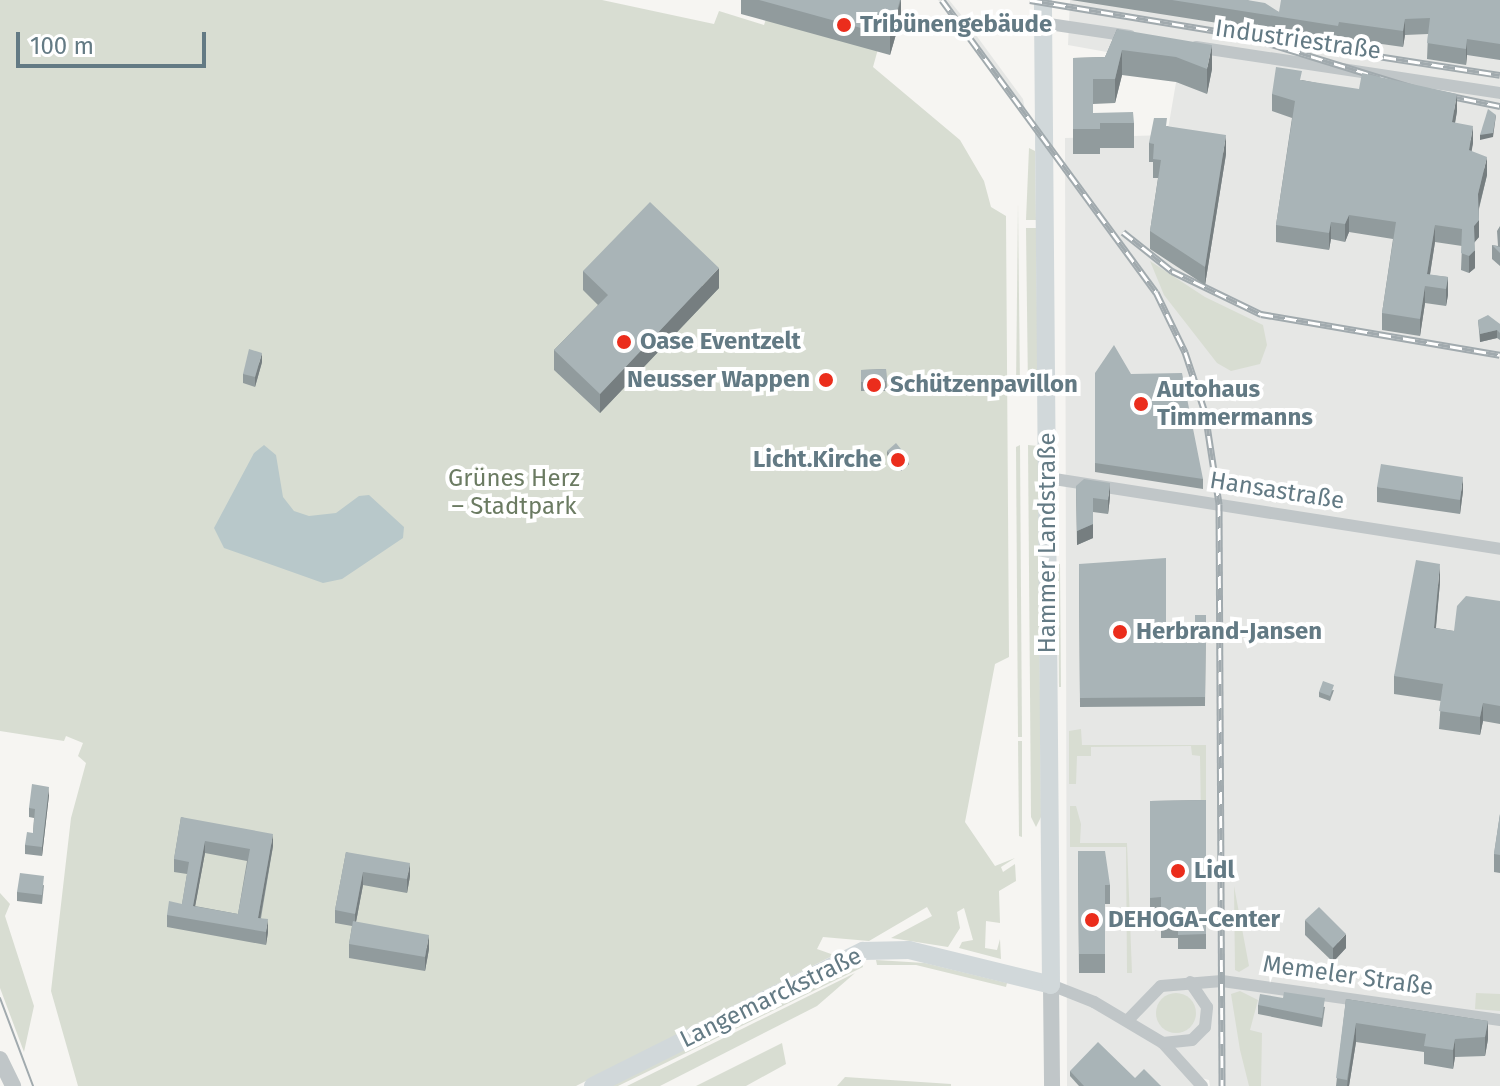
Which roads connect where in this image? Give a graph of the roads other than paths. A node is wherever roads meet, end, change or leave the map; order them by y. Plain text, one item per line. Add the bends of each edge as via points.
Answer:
1 (1043, 0) edge
2 (1042, 23) junction
3 (1145, 39) edge
4 (1178, 44) edge
5 (1500, 93) edge
6 (1048, 478) junction
7 (1500, 549) edge
8 (1190, 982) junction
9 (1051, 985) junction
10 (1128, 1020) junction
11 (1500, 1020) edge
12 (1163, 1043) junction
13 (0, 1059) edge
14 (6, 1086) edge
15 (13, 1086) edge
16 (593, 1086) edge
17 (1052, 1086) edge
18 (1202, 1086) edge

1 - 2 main road, Hammer Landstraße
2 - 3 street
2 - 6 main road, Hammer Landstraße
4 - 5 street, Industriestraße
6 - 7 street, Hansastraße
6 - 9 main road, Hammer Landstraße
8 - 10 street, Memeler Straße via 1161,986
8 - 11 street, Memeler Straße via 1236,982
8 - 12 street via 1204,998 1205,1027 1192,1040
9 - 10 street
9 - 16 main road, Langemarckstraße via 909,950 863,951
9 - 17 street, Hammer Landstraße
10 - 12 street
12 - 18 street
13 - 14 street
13 - 15 street

